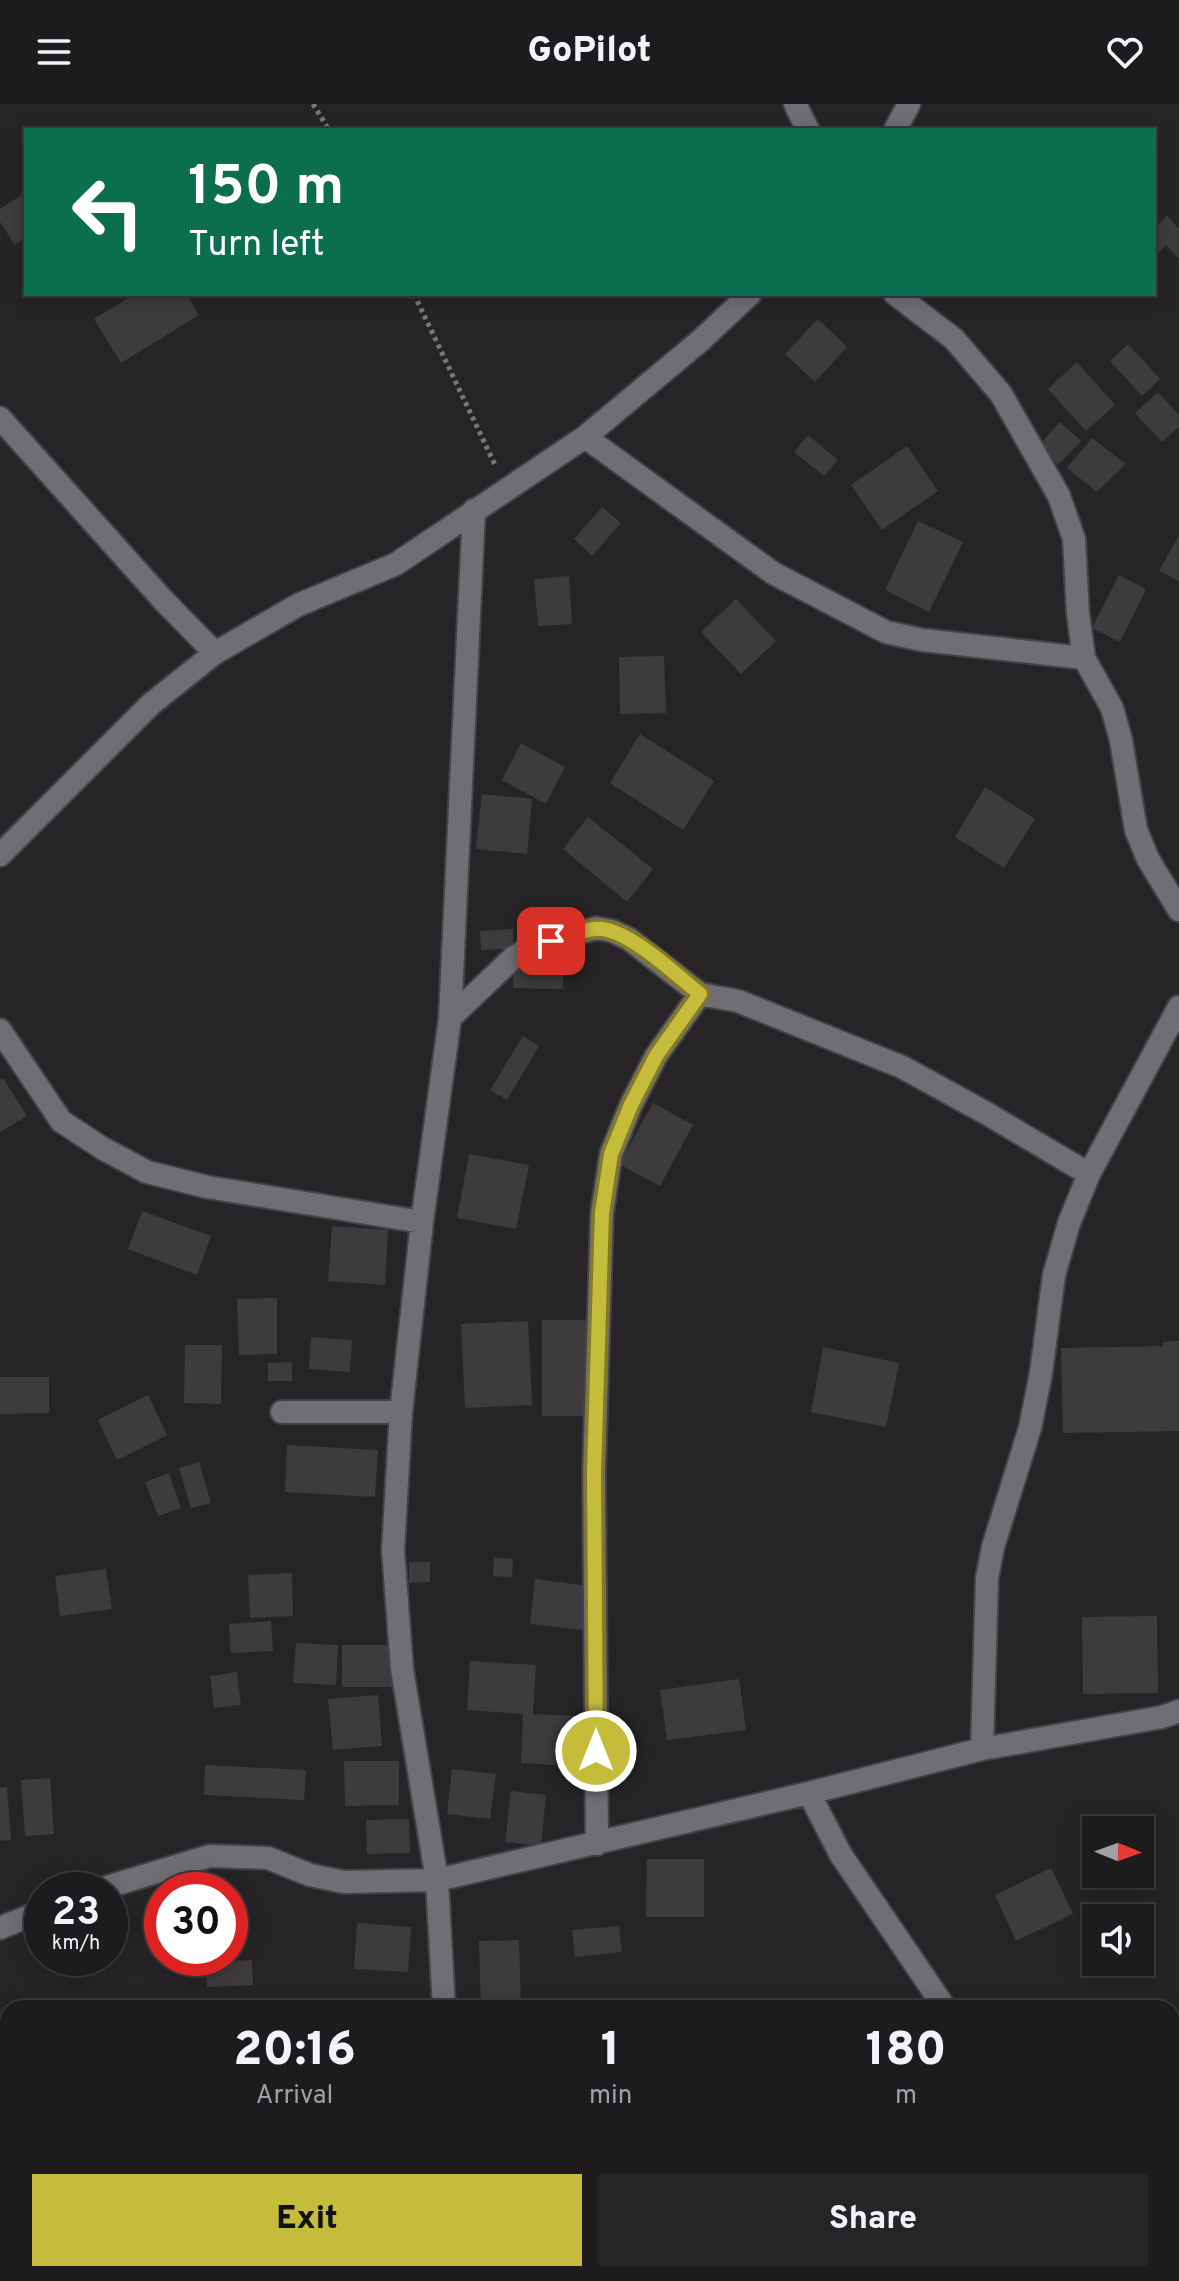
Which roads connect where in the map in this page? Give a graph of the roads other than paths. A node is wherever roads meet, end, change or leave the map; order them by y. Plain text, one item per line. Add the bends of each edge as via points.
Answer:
1 (795, 104) edge
2 (909, 104) edge
3 (807, 128) edge
4 (896, 128) edge
5 (748, 296) edge
6 (898, 296) edge
7 (0, 418) edge
8 (585, 437) junction
9 (474, 510) junction
10 (215, 653) junction
11 (1084, 658) junction
12 (0, 855) edge
13 (1179, 910) edge
14 (700, 994) junction
15 (1179, 1007) edge
16 (450, 1018) junction
17 (0, 1030) edge
18 (1089, 1174) junction
19 (422, 1222) junction
20 (282, 1412) dead end
21 (401, 1412) junction
22 (1179, 1711) edge
23 (982, 1749) junction
24 (809, 1793) junction
25 (597, 1844) junction
26 (437, 1880) junction
27 (128, 1881) edge
28 (24, 1918) edge
29 (0, 1928) edge
30 (444, 2000) edge
31 (940, 2000) edge

1 - 3 street
2 - 4 street
5 - 8 street
6 - 11 street via 954,339 1001,394 1059,496 1074,539
7 - 10 street
8 - 9 street
8 - 11 street via 773,573 886,632
9 - 10 street via 396,564 298,605
9 - 16 street
10 - 12 street via 151,704
11 - 13 street via 1112,708 1136,830
14 - 16 street via 629,939 596,928 514,957
14 - 18 street via 738,1001 902,1067
14 - 25 street via 656,1056 631,1105 611,1154 602,1213 594,1472
15 - 18 street
16 - 19 street
17 - 19 street via 61,1121 147,1172 207,1187
18 - 23 street via 1054,1275 1030,1428 987,1578
19 - 21 street
20 - 21 street
21 - 26 street via 393,1550 401,1654
22 - 23 street
23 - 24 street
24 - 25 street
24 - 31 street via 841,1855
25 - 26 street
26 - 27 street via 344,1882 268,1858 210,1856
26 - 30 street
28 - 29 street

